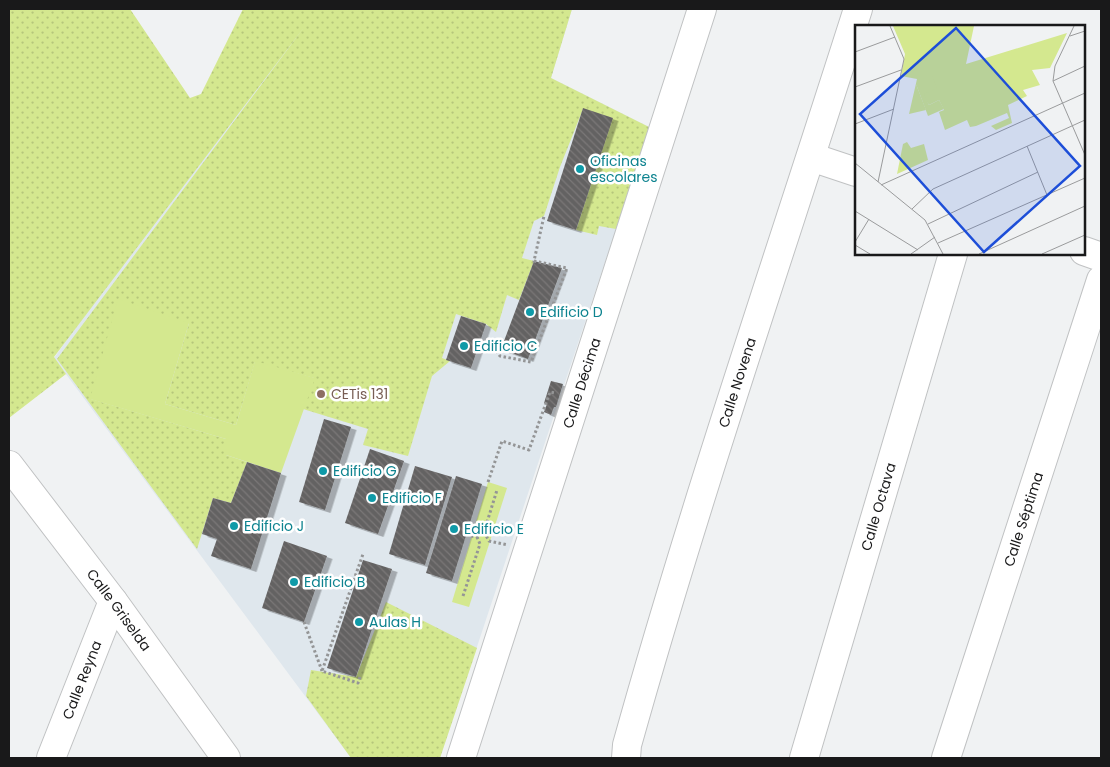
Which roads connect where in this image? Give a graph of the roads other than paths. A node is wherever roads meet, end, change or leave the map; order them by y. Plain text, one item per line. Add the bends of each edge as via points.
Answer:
1 (702, 9) edge
2 (858, 9) edge
3 (811, 157) junction
4 (855, 172) edge
5 (1085, 250) edge
6 (953, 255) edge
7 (1101, 257) edge
8 (1101, 280) edge
9 (9, 465) edge
10 (113, 601) junction
11 (51, 758) edge
12 (226, 758) edge
13 (461, 758) edge
14 (626, 758) edge
15 (804, 758) edge
16 (946, 758) edge

1 - 13 street, Calle Décima
2 - 3 street, Calle Novena
3 - 4 street
3 - 14 street, Calle Novena via 651,660
5 - 7 street
6 - 15 street, Calle Octava
8 - 16 street, Calle Séptima
9 - 10 street, Calle Griselda
10 - 11 street, Calle Reyna
10 - 12 street, Calle Griselda

